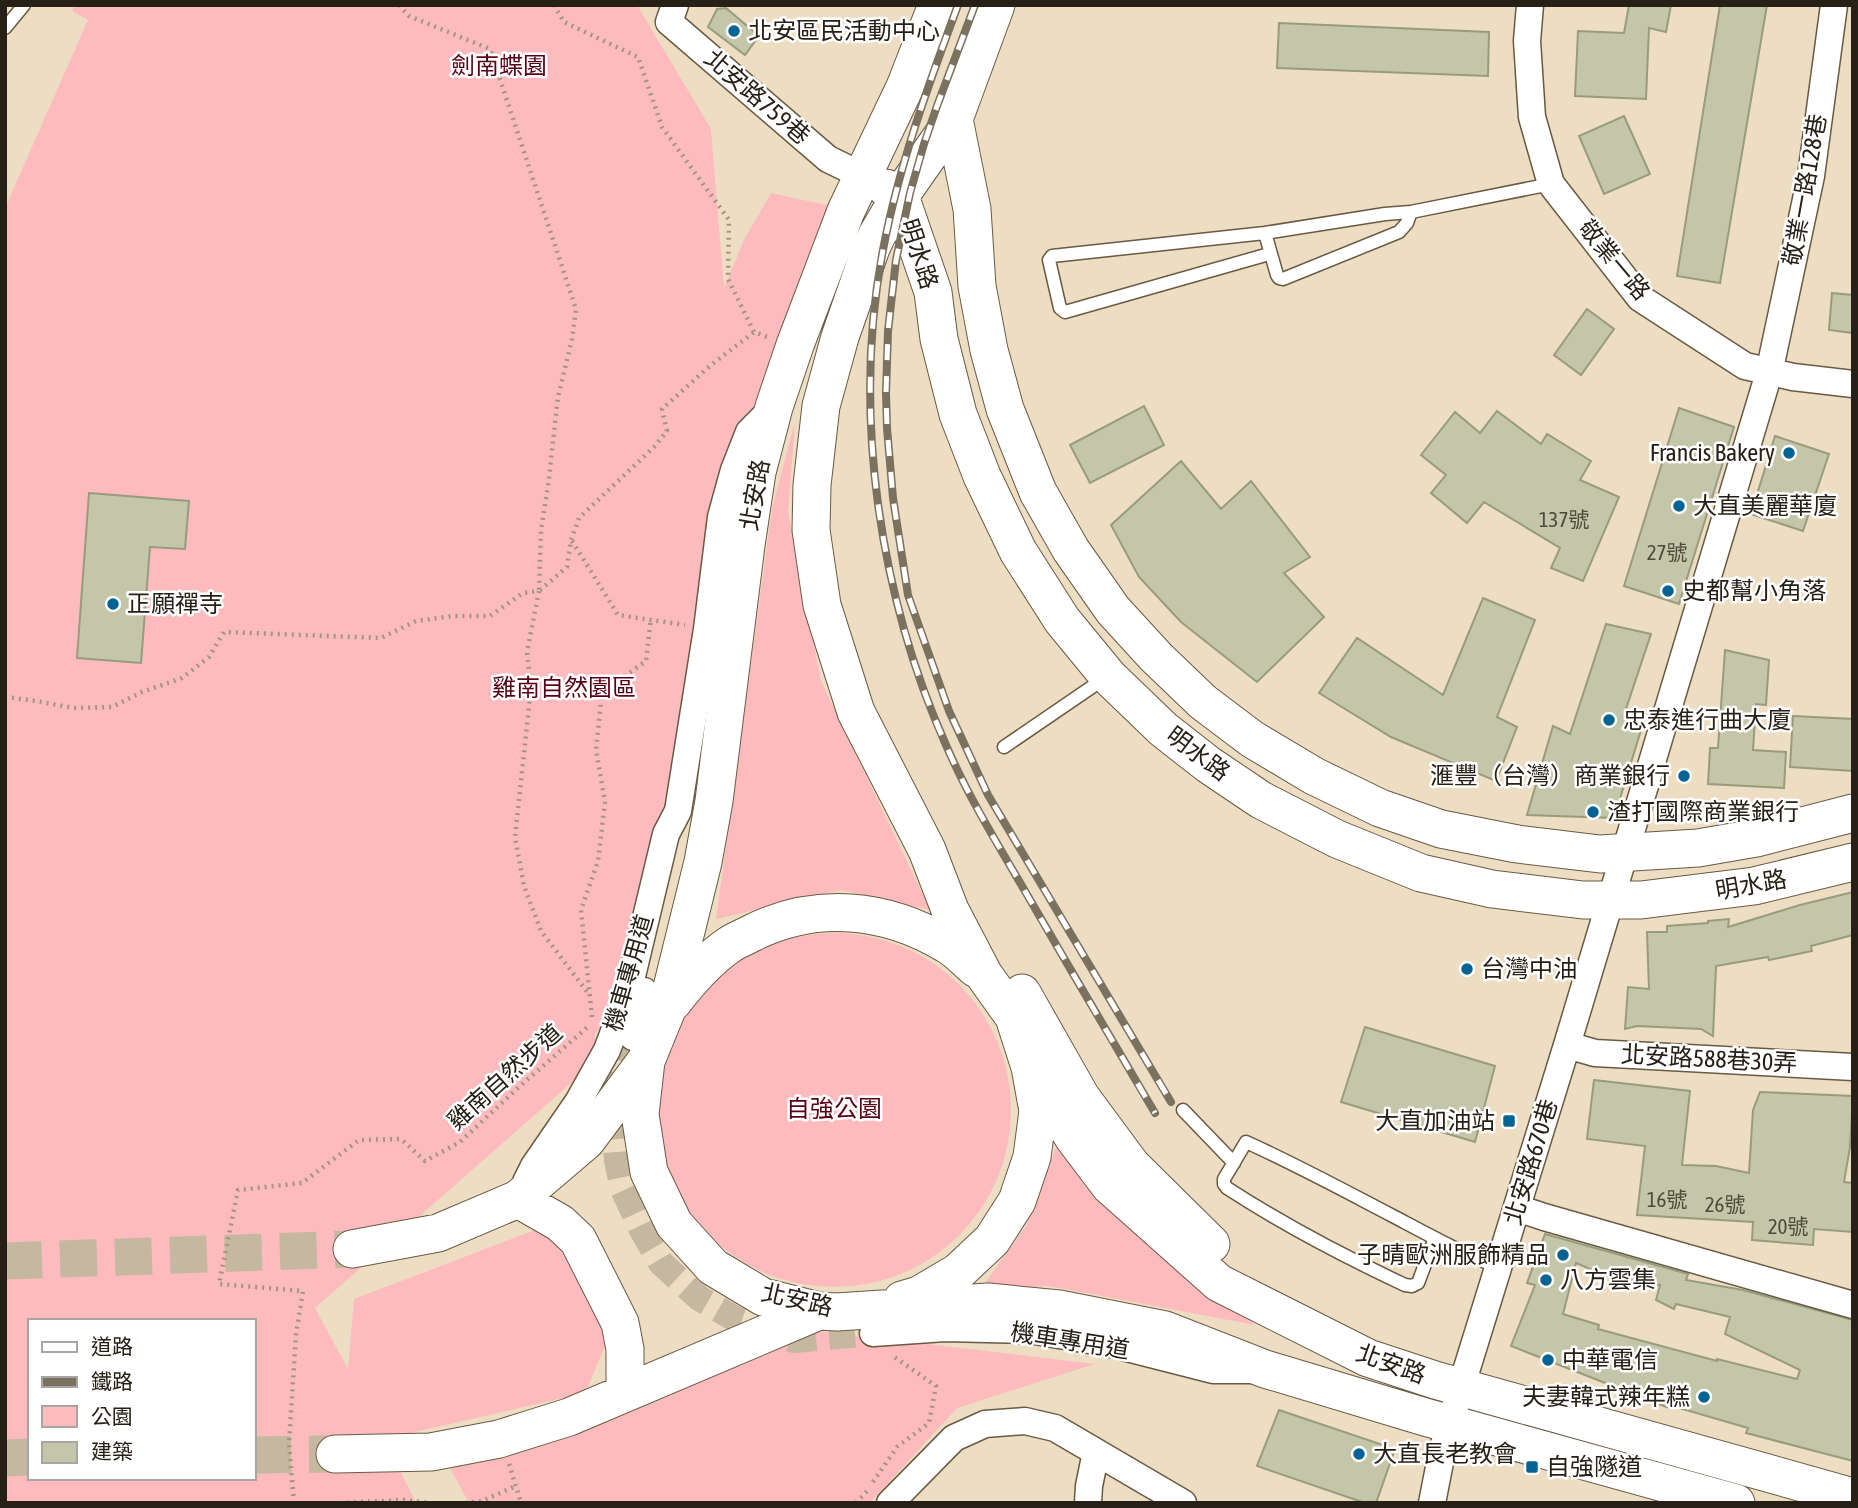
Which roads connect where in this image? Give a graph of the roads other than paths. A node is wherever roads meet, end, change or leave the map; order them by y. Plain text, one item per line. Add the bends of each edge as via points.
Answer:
1 (24, 5) edge
2 (675, 5) edge
3 (937, 5) edge
4 (996, 5) edge
5 (1530, 5) edge
6 (1833, 5) edge
7 (5, 28) edge
8 (954, 119) junction
9 (863, 176) junction
10 (1551, 184) junction
11 (900, 196) junction
12 (1411, 212) junction
13 (1265, 233) junction
14 (1269, 254) junction
15 (1769, 373) junction
16 (1853, 384) edge
17 (774, 407) junction
18 (1108, 676) junction
19 (1004, 747) dead end
20 (678, 811) junction
21 (1853, 813) edge
22 (927, 850) junction
23 (1625, 853) junction
24 (1853, 862) edge
25 (1610, 900) junction
26 (984, 975) junction
27 (666, 1012) junction
28 (1567, 1045) junction
29 (640, 1049) junction
30 (1030, 1067) junction
31 (1853, 1067) edge
32 (1183, 1110) dead end
33 (1234, 1163) junction
34 (518, 1199) junction
35 (1517, 1208) junction
36 (1436, 1238) junction
37 (352, 1250) tunnel mouth
38 (1498, 1267) junction
39 (1853, 1305) edge
40 (819, 1311) junction
41 (1300, 1324) junction
42 (876, 1332) junction
43 (1462, 1387) junction
44 (625, 1393) junction
45 (1450, 1423) junction
46 (1096, 1451) junction
47 (335, 1454) tunnel mouth
48 (1853, 1497) edge
49 (890, 1503) edge
50 (1088, 1503) edge
51 (1183, 1503) edge
52 (1432, 1503) edge
53 (1736, 1503) edge

1 - 7 lane
2 - 9 street, 北安路759巷 via 669,22 828,159
3 - 9 main road, 北安路
4 - 8 main road, 北安路
5 - 10 street, 敬業一路 via 1527,41 1532,117
6 - 15 street, 敬業一路128巷 via 1811,176
8 - 11 main road, 北安路
8 - 23 main road, 明水路 via 972,209 977,286 1006,409 1038,492 1113,610 1203,702 1242,732 1314,776 1380,808 1441,829 1517,844
9 - 11 main road, 明水路
9 - 17 main road, 北安路
10 - 12 lane
10 - 15 street, 敬業一路 via 1640,298 1745,366
11 - 18 main road, 明水路 via 933,292 939,339 958,414 982,476 1017,551 1062,620
11 - 22 main road, 北安路 via 871,247 821,406 811,530 822,605 856,712
12 - 13 lane
12 - 14 lane via 1399,232 1283,279 1276,275
13 - 14 lane
13 - 14 lane via 1052,256 1049,260 1060,308 1065,312
15 - 16 street, 敬業一路
15 - 23 street, 敬業一路128巷
17 - 20 street, 機車專用道 via 749,432 721,517
17 - 27 main road, 北安路 via 757,472 714,802
18 - 19 lane
18 - 25 main road, 明水路 via 1209,765 1261,800 1337,839 1421,873 1480,886
20 - 29 street, 機車專用道 via 679,839
20 - 34 street, 機車專用道 via 666,834 627,997 607,1050
21 - 23 main road, 明水路 via 1756,838
22 - 26 main road, 北安路 via 950,910
22 - 41 main road via 962,889 1081,1097 1132,1166 1204,1239 1258,1282
23 - 25 street, 北安路670巷
24 - 25 main road, 明水路 via 1754,887
25 - 28 street, 北安路670巷
26 - 27 main road, 北安路 via 948,945 907,924 862,913 816,913 771,924 729,944 694,974
26 - 30 main road, 北安路 via 1014,1017
27 - 29 main road, 北安路
28 - 31 street, 北安路588巷30弄 via 1595,1053
28 - 35 street, 北安路670巷
29 - 34 main road via 586,1141
29 - 40 main road, 北安路 via 640,1114 649,1172 674,1224 713,1267 763,1297
30 - 41 main road, 北安路 via 1110,1186 1219,1283
30 - 42 main road, 北安路 via 1038,1111 1032,1157 1017,1201 992,1240 958,1272 919,1295
32 - 33 lane
33 - 36 lane via 1246,1142
33 - 36 lane via 1224,1179 1227,1188 1274,1218 1405,1285 1418,1283
34 - 37 main road via 438,1233
34 - 44 main road via 560,1223 578,1240 620,1323
35 - 38 street, 北安路670巷
35 - 39 street
36 - 38 lane
38 - 43 street, 北安路670巷
40 - 42 main road, 北安路 via 836,1312
40 - 44 main road
41 - 43 main road, 北安路 via 1368,1358
42 - 45 main road, 北安路 via 988,1302 1059,1309 1166,1331 1265,1369
43 - 45 street, 北安路670巷
43 - 48 main road, 北安路
44 - 47 main road via 499,1439 431,1452
45 - 52 street, 北安路670巷
45 - 53 main road, 北安路
46 - 49 street via 1055,1428 1035,1423 985,1424 954,1438
46 - 50 street
46 - 51 street

